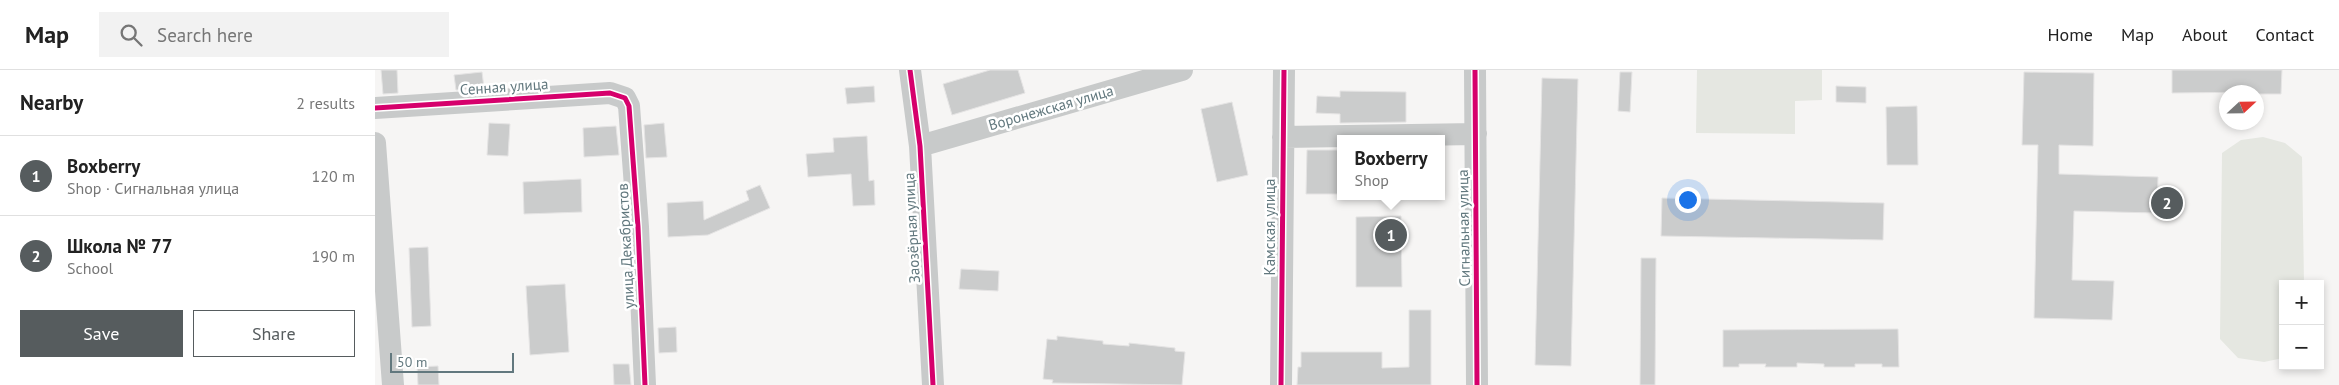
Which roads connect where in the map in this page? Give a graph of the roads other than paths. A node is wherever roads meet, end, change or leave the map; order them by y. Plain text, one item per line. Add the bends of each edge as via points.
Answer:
1 (910, 70) edge
2 (1182, 70) edge
3 (1284, 70) edge
4 (1475, 70) edge
5 (629, 106) joint
6 (375, 108) edge
7 (1476, 134) junction
8 (1428, 135) edge
9 (1337, 137) edge
10 (1283, 138) junction
11 (375, 143) edge
12 (919, 146) junction
13 (393, 385) edge
14 (645, 385) edge
15 (933, 385) edge
16 (1281, 385) edge
17 (1477, 385) edge

1 - 12 street, Заозёрная улица
2 - 12 street, Воронежская улица
3 - 10 street, Камская улица
4 - 7 street, Сигнальная улица
5 - 6 street, Сенная улица via 625,98 610,93
5 - 14 street, улица Декабристов
7 - 8 street
7 - 17 street, Сигнальная улица
9 - 10 street
10 - 16 street, Камская улица
11 - 13 street
12 - 15 street, Заозёрная улица

